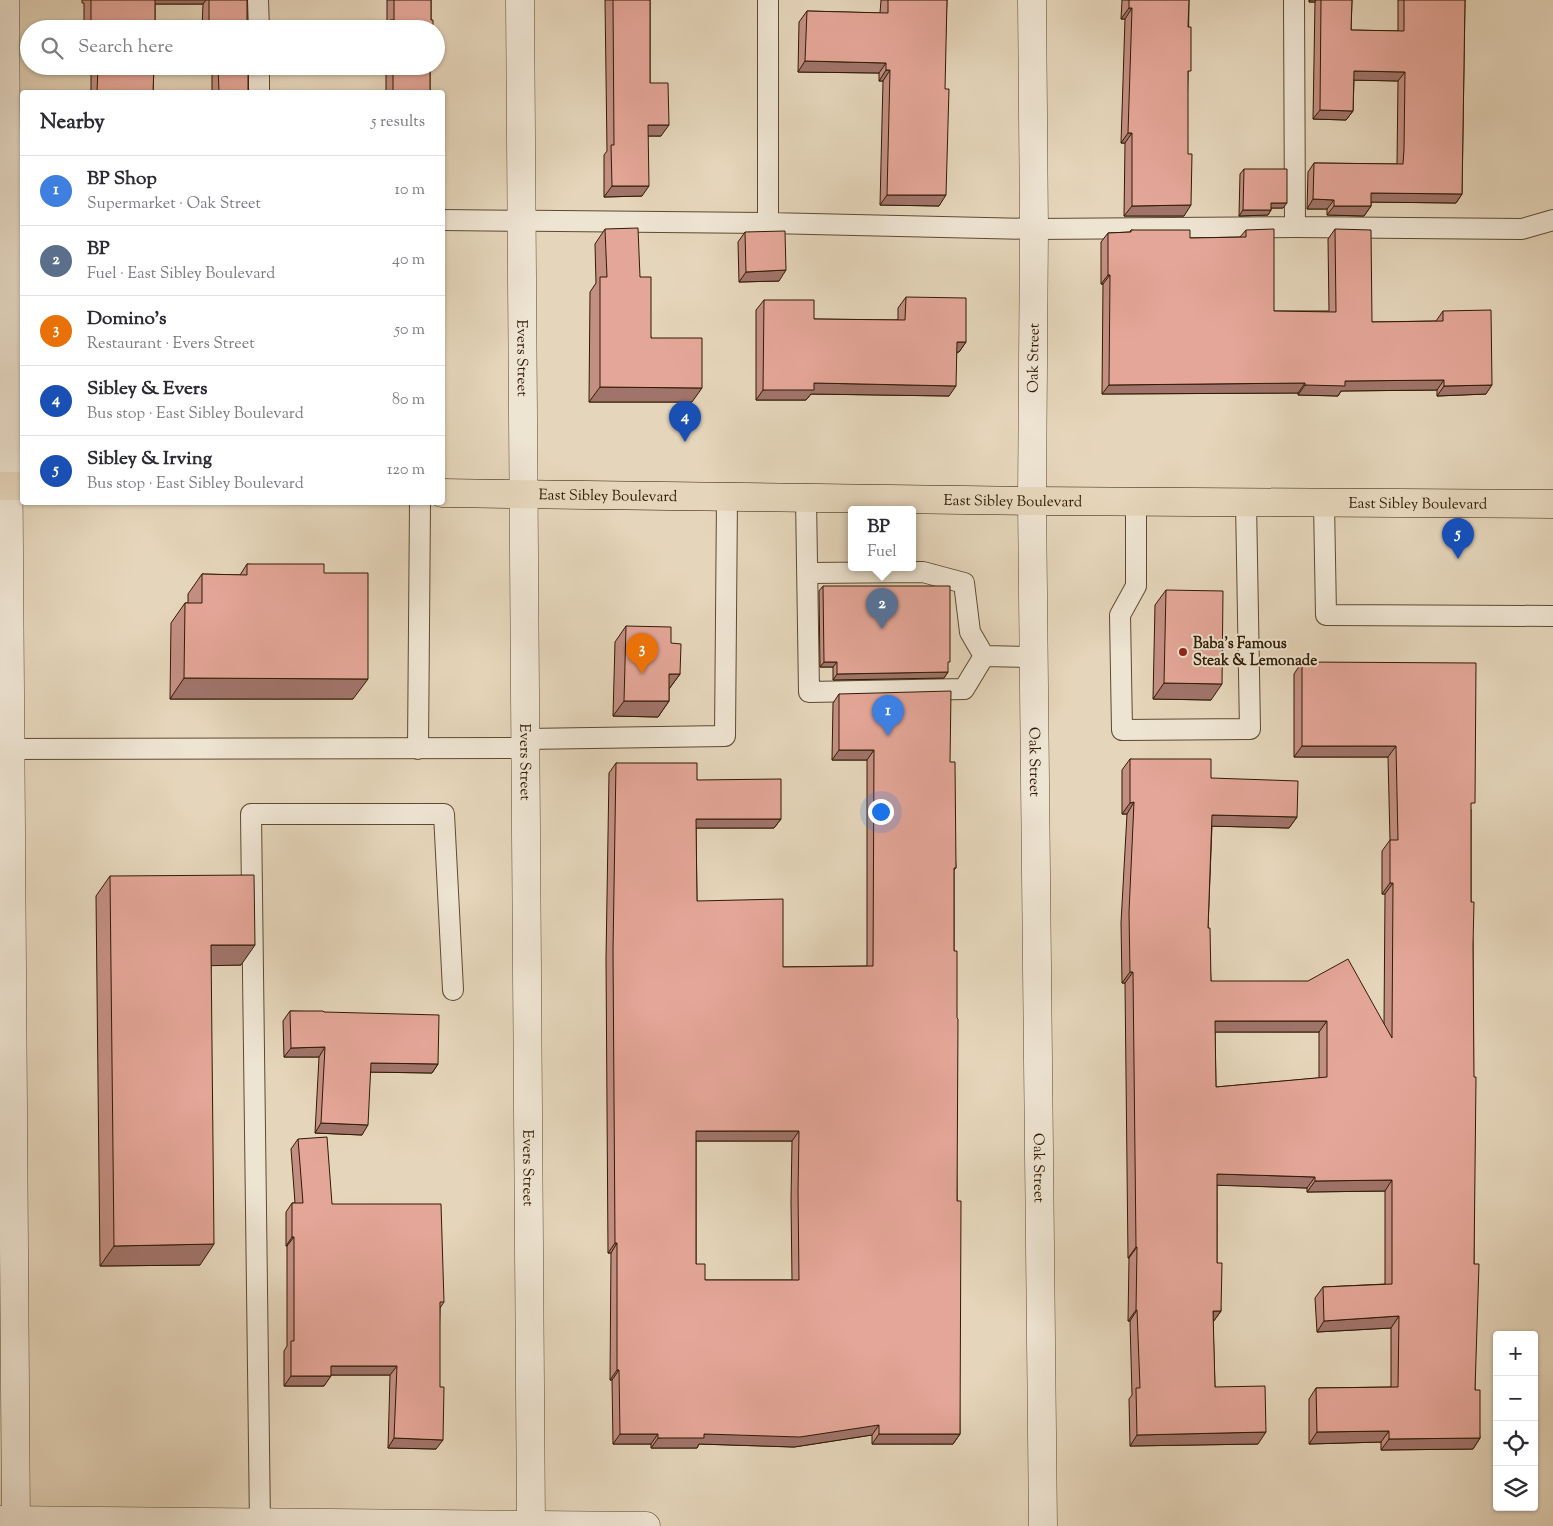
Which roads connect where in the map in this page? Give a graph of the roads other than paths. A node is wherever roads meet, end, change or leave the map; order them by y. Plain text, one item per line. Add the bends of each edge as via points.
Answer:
1 (5, 0) edge
2 (258, 0) edge
3 (520, 0) edge
4 (768, 0) edge
5 (1032, 0) edge
6 (1294, 0) edge
7 (259, 20) edge
8 (259, 75) edge
9 (259, 90) edge
10 (10, 217) edge
11 (445, 220) edge
12 (1553, 220) edge
13 (522, 221) junction
14 (768, 223) junction
15 (1295, 227) junction
16 (1034, 229) junction
17 (3, 259) edge
18 (10, 486) edge
19 (445, 493) edge
20 (523, 495) junction
21 (726, 497) junction
22 (806, 498) junction
23 (1032, 501) junction
24 (1136, 502) junction
25 (1246, 502) junction
26 (1324, 503) junction
27 (1553, 504) edge
28 (420, 505) edge
29 (808, 573) junction
30 (1553, 616) edge
31 (984, 656) junction
32 (1033, 657) junction
33 (525, 744) junction
34 (5, 749) edge
35 (418, 749) junction
36 (453, 990) dead end
37 (11, 1522) edge
38 (260, 1524) edge
39 (531, 1526) edge
40 (646, 1526) edge
41 (1043, 1526) edge

1 - 10 street
2 - 7 lane
3 - 13 street, Evers Street
4 - 14 lane
5 - 16 street, Oak Street
6 - 15 lane
8 - 9 lane
10 - 17 street
11 - 13 lane
12 - 15 lane via 1522,229
13 - 14 lane
13 - 20 street, Evers Street
14 - 16 lane
15 - 16 lane
16 - 23 street, Oak Street
17 - 18 street
18 - 34 street
19 - 20 main road, East Sibley Boulevard
20 - 21 main road, East Sibley Boulevard
20 - 33 street, Evers Street
21 - 22 main road, East Sibley Boulevard
21 - 33 lane via 725,736
22 - 23 main road, East Sibley Boulevard
22 - 29 lane
23 - 24 main road, East Sibley Boulevard
23 - 32 street, Oak Street
24 - 25 main road, East Sibley Boulevard
24 - 25 lane via 1136,586 1120,615 1122,730 1250,729
25 - 26 main road, East Sibley Boulevard
26 - 27 main road, East Sibley Boulevard
26 - 30 lane via 1326,615
28 - 35 lane
29 - 31 lane via 923,572 964,583 970,632
29 - 31 lane via 810,692 964,690
31 - 32 lane
32 - 41 street, Oak Street
33 - 35 lane
33 - 39 street, Evers Street
34 - 35 lane
34 - 37 street
36 - 38 lane via 444,814 251,814
37 - 38 street
38 - 39 street
39 - 40 street

